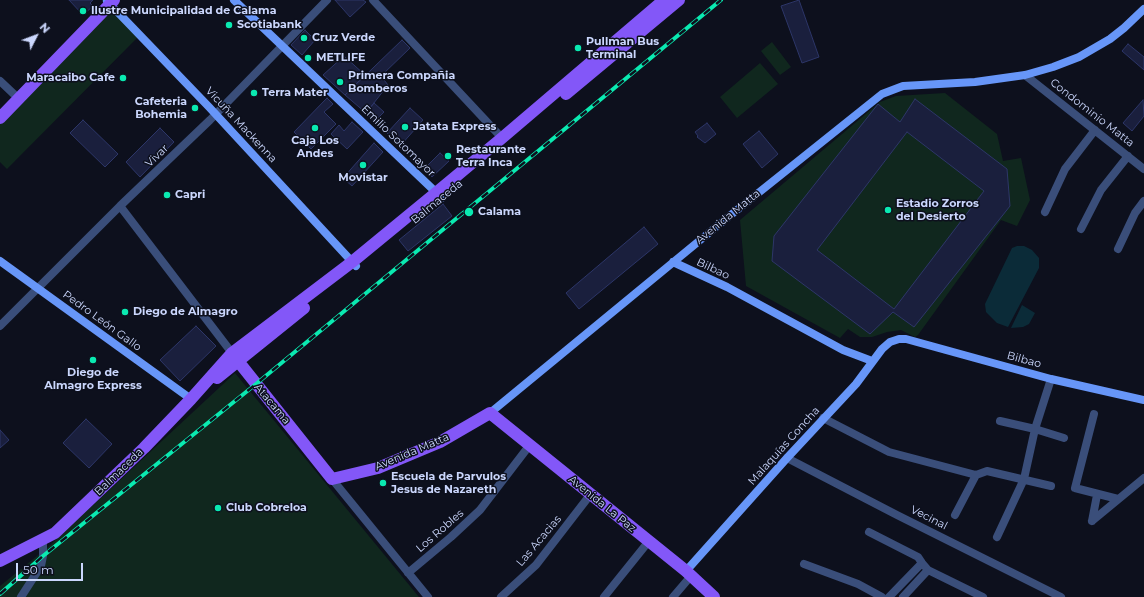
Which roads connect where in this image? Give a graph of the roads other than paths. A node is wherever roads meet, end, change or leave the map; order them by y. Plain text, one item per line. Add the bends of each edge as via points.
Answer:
1 (234, 0) edge
2 (327, 0) edge
3 (373, 0) edge
4 (679, 0) edge
5 (110, 1) edge
6 (661, 4) edge
7 (1144, 9) edge
8 (283, 46) junction
9 (1025, 75) junction
10 (0, 81) edge
11 (18, 98) junction
12 (216, 114) junction
13 (0, 118) edge
14 (1095, 130) junction
15 (502, 138) junction
16 (1128, 156) junction
17 (1144, 169) edge
18 (439, 196) junction
19 (1144, 202) edge
20 (120, 206) junction
21 (1045, 212) dead end
22 (1081, 229) dead end
23 (1118, 249) dead end
24 (0, 261) edge
25 (674, 262) junction
26 (354, 264) junction
27 (38, 289) junction
28 (0, 326) edge
29 (899, 339) joint
30 (235, 358) junction
31 (872, 361) junction
32 (1051, 378) junction
33 (191, 399) junction
34 (1144, 400) edge
35 (490, 413) junction
36 (1094, 414) dead end
37 (823, 418) junction
38 (1000, 421) dead end
39 (1035, 429) junction
40 (1064, 438) dead end
41 (529, 446) junction
42 (787, 458) junction
43 (976, 475) junction
44 (1144, 478) edge
45 (332, 479) junction
46 (1024, 479) junction
47 (1051, 486) dead end
48 (590, 495) junction
49 (1097, 495) junction
50 (1118, 499) junction
51 (955, 515) dead end
52 (869, 532) dead end
53 (997, 537) dead end
54 (43, 539) junction
55 (649, 541) junction
56 (0, 560) edge
57 (804, 564) dead end
58 (922, 564) junction
59 (928, 570) junction
60 (408, 573) junction
61 (688, 574) junction
62 (22, 597) edge
63 (428, 597) edge
64 (501, 597) edge
65 (604, 597) edge
66 (673, 597) edge
67 (714, 597) edge
68 (882, 597) edge
69 (889, 597) edge
70 (903, 597) edge
71 (983, 597) edge
72 (1061, 597) edge

1 - 8 street, Emilio Sotomayor
2 - 8 street, Vivar
3 - 15 street
4 - 6 main road, Balmaceda
5 - 11 main road
5 - 12 street, Vicuña Mackenna
6 - 15 main road, Balmaceda
6 - 18 main road, Balmaceda
7 - 9 street, Avenida Matta via 1124,28 1095,48 1066,62
8 - 12 street, Vivar
8 - 18 street, Emilio Sotomayor
9 - 14 street, Condominio Matta
9 - 25 street, Avenida Matta via 976,82 903,86 882,94
10 - 11 street
11 - 13 main road
12 - 20 street, Vivar
12 - 26 street, Vicuña Mackenna
14 - 16 street, Condominio Matta
14 - 21 street via 1065,170
15 - 18 main road, Balmaceda
16 - 17 street, Condominio Matta
16 - 22 street via 1101,190
18 - 26 main road, Balmaceda
19 - 23 street
20 - 27 street, Vivar
20 - 30 street, Atacama
24 - 27 street, Pedro León Gallo
25 - 31 street, Bilbao via 727,287 843,350
25 - 35 street, Avenida Matta
26 - 30 main road, Balmaceda
27 - 28 street, Vivar
27 - 33 street, Pedro León Gallo
29 - 31 street, Malaquías Concha via 890,342
29 - 32 street, Bilbao
30 - 33 main road, Balmaceda
30 - 45 main road, Atacama
31 - 37 street, Malaquías Concha via 856,384
32 - 34 street, Bilbao
32 - 39 street
33 - 54 main road, Balmaceda via 55,533
35 - 41 main road, Avenida La Paz
35 - 45 main road, Avenida Matta via 440,442 378,468
36 - 49 street via 1075,488
37 - 42 street, Malaquías Concha
37 - 43 street via 889,452
38 - 39 street
39 - 40 street
39 - 46 street
41 - 48 main road, Avenida La Paz
41 - 60 street, Los Robles via 480,510
42 - 61 street, Malaquías Concha
42 - 72 street, Vecinal
43 - 46 street via 987,471
43 - 51 street
44 - 50 street
45 - 60 street, Atacama
46 - 47 street
46 - 53 street
48 - 55 main road, Avenida La Paz
48 - 64 street, Las Acacias via 536,565
49 - 50 street
49 - 50 street via 1092,521
52 - 58 street via 918,557
54 - 56 main road, Balmaceda
54 - 62 street via 41,566
55 - 61 main road, Avenida La Paz
55 - 65 street
57 - 68 street via 858,584
58 - 59 street
58 - 69 street
59 - 70 street
59 - 71 street
60 - 63 street, Atacama
61 - 66 street
61 - 67 main road, Avenida La Paz

